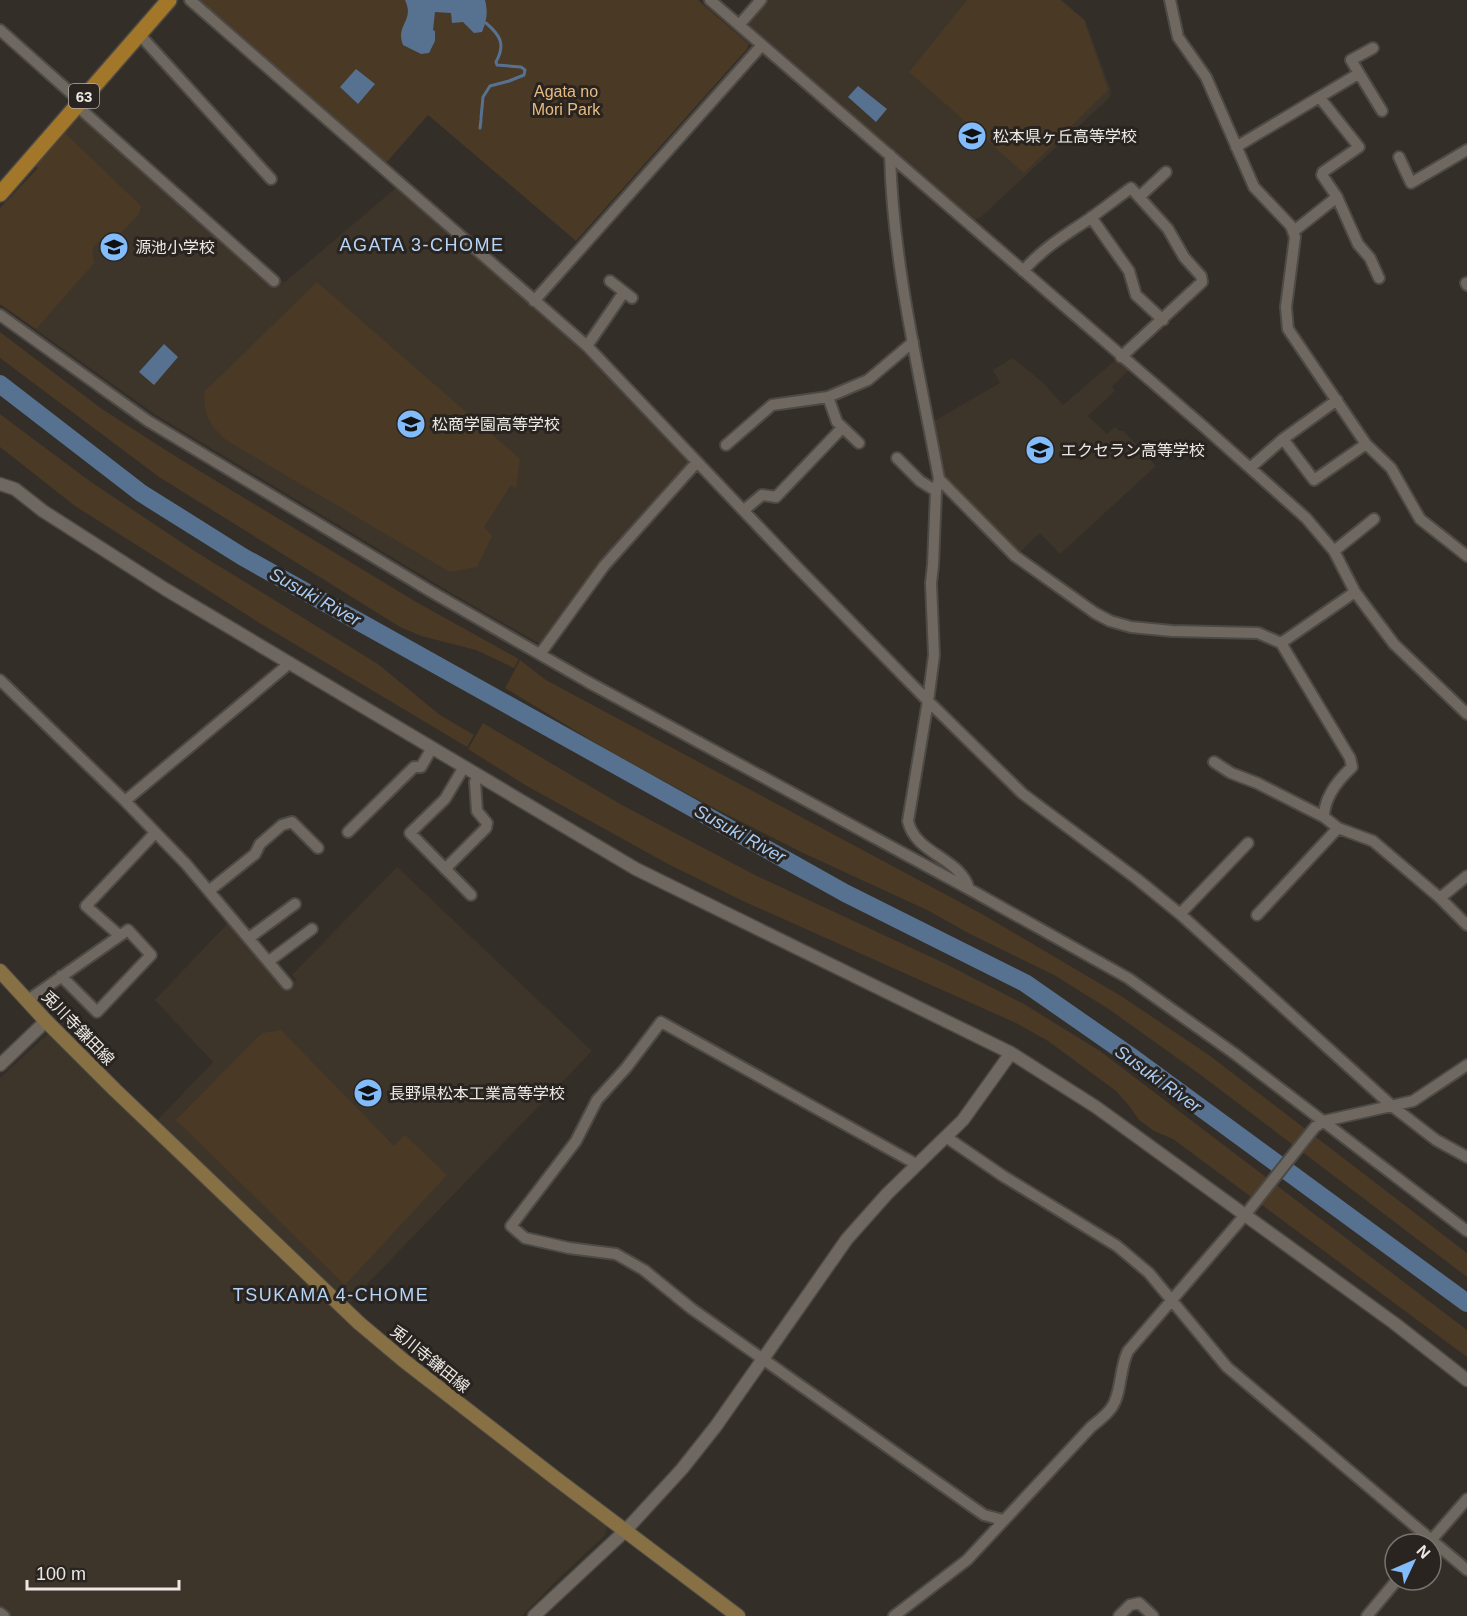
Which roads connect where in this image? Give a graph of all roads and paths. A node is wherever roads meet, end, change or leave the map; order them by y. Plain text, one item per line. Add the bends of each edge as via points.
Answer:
1 (169, 0) edge
2 (190, 0) edge
3 (710, 0) edge
4 (761, 0) edge
5 (1170, 0) edge
6 (739, 25) junction
7 (0, 30) edge
8 (139, 34) junction
9 (761, 46) junction
10 (1373, 48) dead end
11 (1359, 74) junction
12 (1320, 98) junction
13 (78, 103) junction
14 (1382, 111) dead end
15 (1236, 147) junction
16 (1467, 150) edge
17 (890, 155) junction
18 (1399, 157) dead end
19 (1166, 172) dead end
20 (271, 178) dead end
21 (0, 194) edge
22 (1139, 197) junction
23 (1337, 197) junction
24 (1091, 217) junction
25 (1293, 231) junction
26 (1023, 271) junction
27 (1379, 278) dead end
28 (610, 280) dead end
29 (274, 281) dead end
30 (534, 301) junction
31 (0, 315) edge
32 (1163, 320) junction
33 (914, 342) junction
34 (587, 346) junction
35 (1121, 357) junction
36 (828, 397) junction
37 (1336, 400) junction
38 (842, 428) junction
39 (1283, 439) junction
40 (859, 443) dead end
41 (1366, 444) junction
42 (726, 446) dead end
43 (897, 458) dead end
44 (697, 462) junction
45 (1250, 468) junction
46 (939, 479) junction
47 (0, 484) edge
48 (936, 491) junction
49 (744, 510) junction
50 (1374, 519) dead end
51 (1334, 551) junction
52 (1467, 556) edge
53 (1355, 592) junction
54 (1281, 643) junction
55 (540, 654) junction
56 (288, 662) junction
57 (0, 680) edge
58 (928, 701) junction
59 (1467, 714) edge
60 (432, 748) junction
61 (1214, 762) dead end
62 (464, 767) junction
63 (478, 775) junction
64 (125, 801) junction
65 (1324, 817) junction
66 (1338, 828) junction
67 (348, 832) dead end
68 (155, 833) junction
69 (1248, 843) dead end
70 (318, 848) dead end
71 (445, 869) junction
72 (1467, 876) edge
73 (969, 889) junction
74 (210, 890) junction
75 (471, 895) dead end
76 (1440, 898) junction
77 (294, 904) dead end
78 (1180, 914) junction
79 (1257, 915) dead end
80 (1467, 925) edge
81 (312, 929) dead end
82 (119, 935) junction
83 (249, 938) junction
84 (268, 962) junction
85 (0, 971) edge
86 (61, 976) junction
87 (287, 984) dead end
88 (28, 1000) junction
89 (46, 1021) junction
90 (1011, 1053) junction
91 (0, 1065) edge
92 (1467, 1065) edge
93 (1392, 1106) junction
94 (1319, 1124) junction
95 (946, 1137) junction
96 (1467, 1157) edge
97 (916, 1164) junction
98 (1248, 1211) junction
99 (1467, 1231) edge
100 (1171, 1299) junction
101 (764, 1358) junction
102 (1467, 1380) edge
103 (1467, 1499) edge
104 (1004, 1520) junction
105 (625, 1531) junction
106 (1418, 1532) edge
107 (1439, 1532) edge
108 (1443, 1552) edge
109 (1467, 1570) edge
110 (1387, 1592) edge
111 (0, 1612) edge
112 (4, 1616) edge
113 (534, 1616) edge
114 (738, 1616) edge
115 (894, 1616) edge
116 (1119, 1616) edge
117 (1153, 1616) edge
118 (1366, 1616) edge

1 - 8 main road, 63
2 - 30 street
3 - 6 street
4 - 6 street
5 - 15 street via 1178,37 1206,77
6 - 9 street
7 - 13 street
8 - 13 main road, 63
8 - 20 street
9 - 17 street
9 - 30 street
10 - 11 street via 1351,60
11 - 12 street
11 - 14 street
12 - 15 street
12 - 23 street via 1359,147 1323,172
13 - 21 main road, 63
13 - 29 street
15 - 25 street via 1257,192
16 - 18 street via 1411,183
17 - 26 street
17 - 33 street via 903,300
19 - 22 street
22 - 24 street via 1131,188
22 - 32 street via 1168,229 1202,279
23 - 25 street
23 - 27 street
24 - 26 street via 1048,246
24 - 32 street via 1129,271 1136,295
25 - 37 street via 1286,307 1288,329
26 - 35 street
28 - 34 street via 628,295
30 - 34 street
31 - 55 street via 148,421
32 - 35 street
33 - 36 street via 868,380
33 - 46 street
34 - 44 street
35 - 45 street
36 - 38 street
36 - 42 street via 772,405
37 - 39 street
37 - 41 street
38 - 40 street
38 - 49 street via 776,497 762,495
39 - 41 street via 1314,480
39 - 45 street
41 - 52 street via 1391,468 1420,519
43 - 48 street
44 - 49 street
44 - 55 street via 604,566
45 - 51 street via 1306,518
46 - 48 street
46 - 54 street via 1015,556 1110,621 1141,628 1258,633
47 - 56 street via 15,489 165,589
48 - 58 street via 930,583 934,655
49 - 58 street
50 - 51 street
51 - 53 street
53 - 54 street
53 - 59 street via 1394,644
54 - 65 street via 1350,758 1352,767 1331,792
55 - 73 street
56 - 60 street
56 - 64 street
57 - 64 street
58 - 73 street via 909,809 910,831 966,877
58 - 78 street via 1023,794
60 - 62 street
60 - 67 street via 421,767 414,767
61 - 65 street
62 - 63 street
62 - 71 street via 445,799 410,833
63 - 71 street via 477,811 487,823 486,828
63 - 90 street via 636,869
64 - 68 street
65 - 66 street
66 - 76 street via 1373,841
66 - 79 street
68 - 74 street
68 - 82 street via 86,906
69 - 78 street
70 - 74 street via 292,822 282,825 260,844 255,854
71 - 75 street
72 - 76 street
73 - 94 street via 1128,978 1225,1047
74 - 83 street
76 - 80 street
77 - 83 street
78 - 93 street
81 - 84 street
82 - 86 street
82 - 86 street via 128,930 151,955 97,1012
83 - 84 street
84 - 87 street
85 - 88 main road, 兎川寺鎌田線
86 - 88 street
88 - 89 main road, 兎川寺鎌田線
89 - 91 street
89 - 105 main road, 兎川寺鎌田線 via 359,1323
90 - 95 street via 977,1103
90 - 98 street
92 - 93 street via 1425,1095
93 - 94 street
93 - 96 street via 1436,1140
94 - 98 street
94 - 99 street
95 - 97 street
95 - 100 street via 1117,1246 1149,1273
97 - 101 street via 847,1239
97 - 101 street via 661,1022 597,1100 576,1141 512,1226 525,1238 541,1243 616,1254 644,1270 692,1309
98 - 100 street
98 - 102 street
100 - 104 street via 1128,1351 1111,1408
100 - 106 street via 1227,1367
101 - 104 street via 984,1515
101 - 105 street via 682,1469
103 - 107 street
104 - 115 street via 967,1560
105 - 113 street
105 - 114 main road, 兎川寺鎌田線
108 - 109 street
110 - 118 street
111 - 112 street
116 - 117 street via 1130,1605 1139,1603

